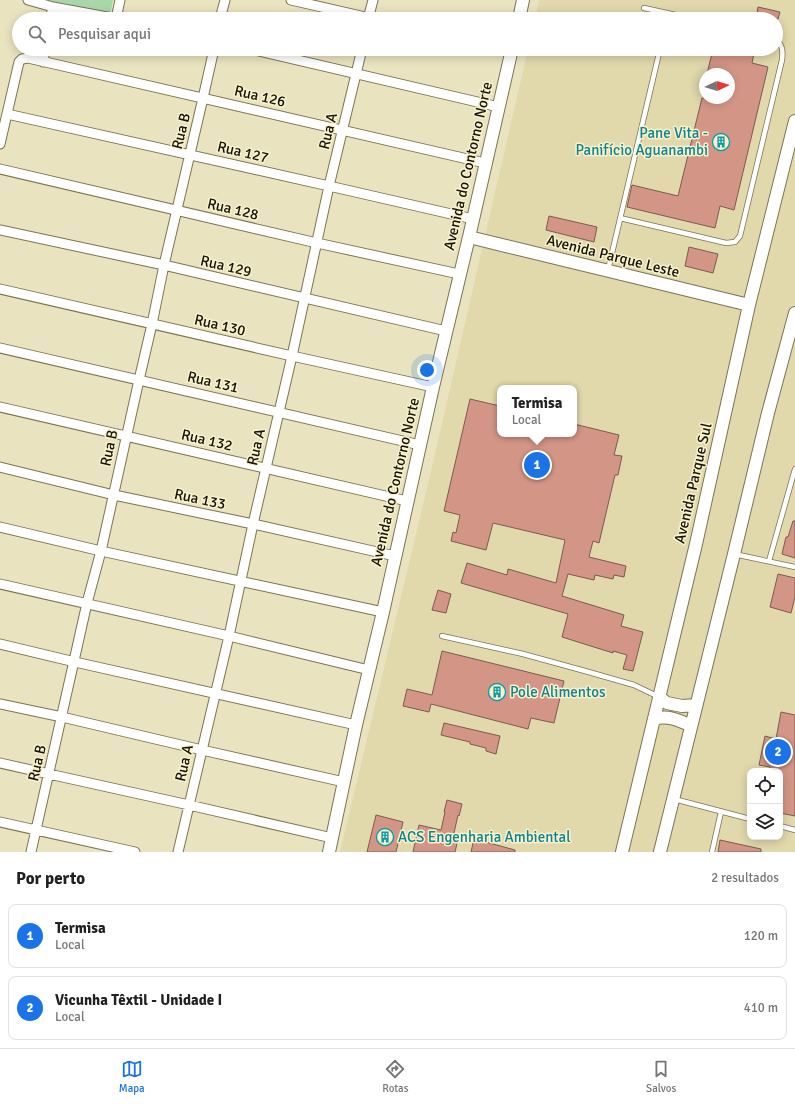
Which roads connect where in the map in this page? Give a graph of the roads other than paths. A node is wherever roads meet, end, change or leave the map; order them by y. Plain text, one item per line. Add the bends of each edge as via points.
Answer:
1 (28, 0) edge
2 (120, 0) edge
3 (225, 0) edge
4 (291, 0) edge
5 (372, 0) edge
6 (523, 0) edge
7 (52, 7) junction
8 (644, 8) dead end
9 (51, 12) edge
10 (79, 12) edge
11 (118, 12) edge
12 (222, 12) edge
13 (341, 12) edge
14 (371, 12) edge
15 (520, 12) edge
16 (664, 12) edge
17 (44, 56) edge
18 (212, 56) edge
19 (281, 56) edge
20 (360, 56) edge
21 (509, 56) edge
22 (658, 56) edge
23 (782, 56) edge
24 (43, 62) junction
25 (356, 73) junction
26 (203, 98) junction
27 (499, 107) junction
28 (7, 114) junction
29 (795, 121) edge
30 (343, 130) junction
31 (0, 144) edge
32 (189, 155) junction
33 (485, 163) junction
34 (0, 169) edge
35 (329, 186) junction
36 (177, 210) junction
37 (620, 218) junction
38 (473, 219) junction
39 (0, 230) edge
40 (469, 237) junction
41 (317, 243) junction
42 (164, 265) junction
43 (607, 271) junction
44 (460, 274) junction
45 (0, 289) edge
46 (304, 298) junction
47 (749, 305) junction
48 (795, 313) edge
49 (152, 324) junction
50 (446, 331) junction
51 (0, 348) edge
52 (292, 356) junction
53 (139, 380) junction
54 (433, 387) junction
55 (0, 407) edge
56 (279, 412) junction
57 (126, 437) junction
58 (420, 445) junction
59 (0, 467) edge
60 (266, 468) junction
61 (795, 469) edge
62 (114, 494) junction
63 (407, 501) junction
64 (253, 524) junction
65 (0, 527) edge
66 (101, 551) junction
67 (734, 554) junction
68 (395, 556) junction
69 (769, 561) junction
70 (795, 567) edge
71 (241, 581) junction
72 (0, 584) edge
73 (87, 603) junction
74 (383, 612) junction
75 (229, 636) junction
76 (442, 636) dead end
77 (0, 644) edge
78 (75, 662) junction
79 (369, 670) junction
80 (215, 694) junction
81 (659, 697) junction
82 (0, 704) edge
83 (696, 705) junction
84 (62, 717) junction
85 (654, 719) junction
86 (356, 725) junction
87 (691, 726) junction
88 (202, 750) junction
89 (0, 763) edge
90 (49, 774) junction
91 (344, 782) junction
92 (674, 799) junction
93 (189, 805) junction
94 (721, 812) junction
95 (747, 818) edge
96 (0, 822) edge
97 (783, 827) edge
98 (795, 830) edge
99 (37, 831) junction
100 (332, 838) junction
101 (32, 852) edge
102 (135, 852) edge
103 (178, 852) edge
104 (329, 852) edge
105 (622, 852) edge
106 (660, 852) edge
107 (712, 852) edge

1 - 7 street
2 - 11 street
3 - 12 street
4 - 13 street
5 - 14 street
6 - 15 street
7 - 9 street
7 - 10 street
8 - 16 lane
17 - 24 street
18 - 26 street, Rua B
19 - 25 street
20 - 25 street, Rua A
21 - 27 street, Avenida do Contorno Norte
22 - 37 lane
23 - 37 lane via 740,236 735,242 726,243
24 - 26 street, Rua 126
24 - 28 street, Rua 126 via 28,58 19,62
25 - 27 street
25 - 30 street, Rua A
26 - 30 street, Rua 126
26 - 32 street, Rua B
27 - 33 street, Avenida do Contorno Norte
28 - 31 street
28 - 32 street, Rua 127
29 - 47 street, Avenida Parque Sul
30 - 33 street, Rua 126
30 - 35 street, Rua A
32 - 35 street, Rua 127
32 - 36 street, Rua B
33 - 38 street, Avenida do Contorno Norte
34 - 36 street, Rua 128
35 - 38 street, Rua 127
35 - 41 street, Rua A
36 - 41 street, Rua 128
36 - 42 street, Rua B
37 - 43 lane
38 - 40 street, Avenida do Contorno Norte
39 - 42 street, Rua 129
40 - 43 street, Avenida Parque Leste
40 - 44 street, Avenida do Contorno Norte
41 - 44 street, Rua 128
41 - 46 street, Rua A
42 - 46 street, Rua 129
42 - 49 street, Rua B
43 - 47 street, Avenida Parque Leste
44 - 50 street, Avenida do Contorno Norte
45 - 49 street, Rua 130
46 - 50 street, Rua 129
46 - 52 street, Rua A
47 - 81 street, Avenida Parque Sul
48 - 67 street
49 - 52 street, Rua 130
49 - 53 street, Rua B
50 - 54 street, Avenida do Contorno Norte
51 - 53 street, Rua 131
52 - 54 street, Rua 130
52 - 56 street, Rua A
53 - 56 street, Rua 131
53 - 57 street, Rua B
54 - 58 street, Avenida do Contorno Norte
55 - 57 street, Rua 132
56 - 58 street, Rua 131
56 - 60 street, Rua A
57 - 60 street, Rua 132
57 - 62 street, Rua B
58 - 63 street, Avenida do Contorno Norte
59 - 62 street, Rua 133
60 - 63 street, Rua 132
60 - 64 street, Rua A
61 - 69 lane
62 - 64 street, Rua 133
62 - 66 street, Rua B
63 - 68 street, Avenida do Contorno Norte
64 - 68 street, Rua 133
64 - 71 street, Rua A
65 - 66 street
66 - 71 street
66 - 73 street, Rua B
67 - 69 lane
67 - 83 street
68 - 74 street, Avenida do Contorno Norte
69 - 70 lane
71 - 74 street
71 - 75 street, Rua A
72 - 73 street
73 - 75 street
73 - 78 street, Rua B
74 - 79 street, Avenida do Contorno Norte
75 - 79 street
75 - 80 street, Rua A
76 - 81 lane via 585,671 634,685
77 - 78 street
78 - 80 street
78 - 84 street, Rua B
79 - 86 street, Avenida do Contorno Norte
80 - 86 street
80 - 88 street, Rua A
81 - 83 street via 667,704
81 - 85 street, Avenida Parque Sul
82 - 84 street
83 - 87 street
84 - 88 street
84 - 90 street, Rua B
85 - 87 street via 662,716 680,720
85 - 105 street, Avenida Parque Sul
86 - 91 street, Avenida do Contorno Norte
87 - 92 street
88 - 91 street
88 - 93 street, Rua A
89 - 90 street
90 - 93 street
90 - 99 street, Rua B
91 - 100 street, Avenida do Contorno Norte
92 - 94 lane
92 - 106 street
93 - 100 street
93 - 103 street, Rua A
94 - 95 lane
94 - 107 lane
96 - 99 street
97 - 98 lane
99 - 101 street, Rua B
99 - 102 street
100 - 104 street, Avenida do Contorno Norte

